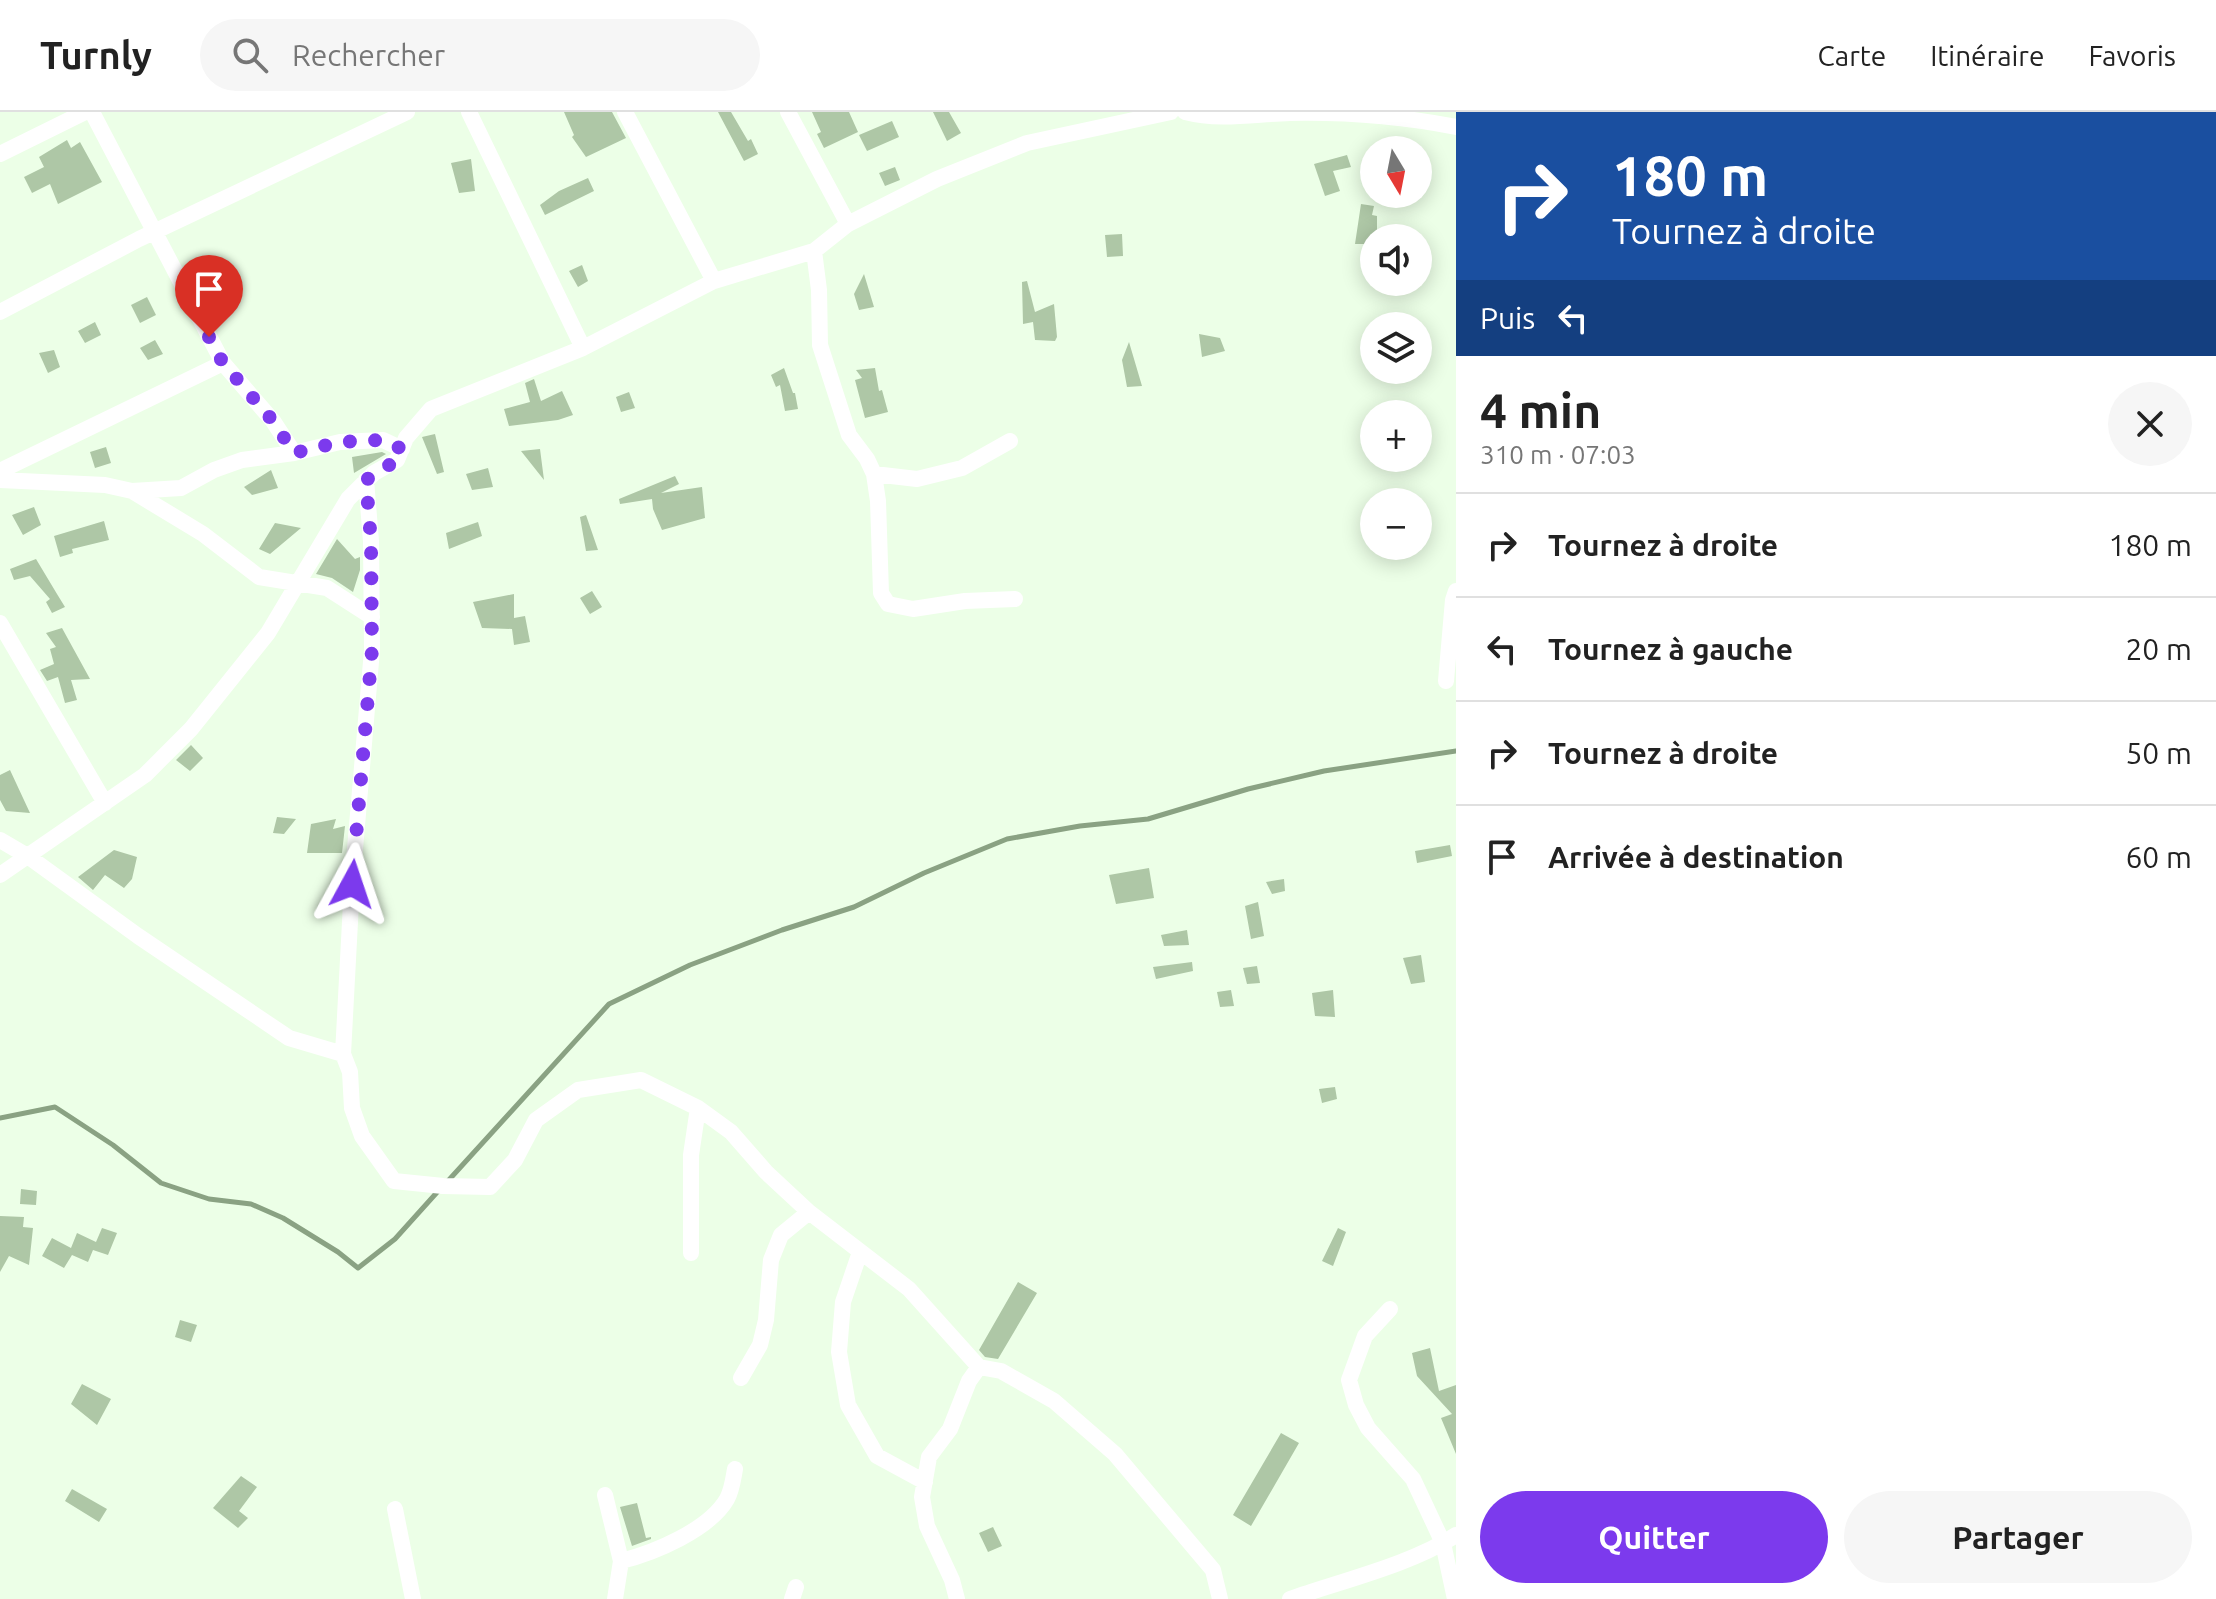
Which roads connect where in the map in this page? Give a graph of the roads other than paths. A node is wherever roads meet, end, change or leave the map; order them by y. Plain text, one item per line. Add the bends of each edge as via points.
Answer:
1 (85, 112) edge
2 (92, 112) edge
3 (407, 112) edge
4 (469, 112) edge
5 (625, 112) edge
6 (788, 112) edge
7 (1171, 112) edge
8 (1185, 112) edge
9 (1456, 127) edge
10 (0, 154) edge
11 (848, 224) junction
12 (155, 232) junction
13 (814, 251) junction
14 (714, 281) junction
15 (0, 312) edge
16 (583, 348) junction
17 (223, 363) junction
18 (1010, 441) dead end
19 (402, 449) junction
20 (294, 453) junction
21 (0, 471) edge
22 (874, 474) junction
23 (0, 480) edge
24 (366, 480) junction
25 (132, 491) junction
26 (296, 585) junction
27 (1456, 591) edge
28 (1015, 599) dead end
29 (372, 617) junction
30 (0, 623) edge
31 (1446, 681) dead end
32 (105, 803) junction
33 (0, 840) edge
34 (29, 857) junction
35 (0, 875) edge
36 (343, 1054) junction
37 (698, 1108) junction
38 (809, 1212) junction
39 (860, 1252) junction
40 (691, 1253) dead end
41 (1390, 1309) dead end
42 (979, 1367) junction
43 (741, 1378) dead end
44 (735, 1469) dead end
45 (925, 1482) junction
46 (605, 1495) dead end
47 (395, 1509) dead end
48 (1450, 1539) edge
49 (621, 1561) junction
50 (413, 1599) edge
51 (615, 1599) edge
52 (957, 1599) edge
53 (1220, 1599) edge
54 (1290, 1599) edge
55 (1455, 1599) edge

1 - 10 street
2 - 12 street
3 - 12 street
4 - 16 street
5 - 14 street
6 - 11 street
7 - 11 street via 1027,143 937,179
8 - 9 street via 1207,118 1375,114
11 - 13 street
12 - 15 street
12 - 17 street
13 - 14 street
13 - 22 street via 820,345 849,435
14 - 16 street
16 - 19 street via 431,409
17 - 20 street
17 - 21 street
18 - 22 street via 962,468 917,479
19 - 20 street via 383,440 340,442
19 - 24 street via 397,460
20 - 25 street via 242,460 181,488
22 - 28 street via 881,593 888,604 913,609
23 - 25 street
24 - 26 street via 348,499
24 - 29 street
25 - 26 street via 203,534 259,577
26 - 29 street via 327,588
26 - 32 street via 268,633 191,729 145,775
27 - 31 street
29 - 36 street
30 - 32 street
32 - 34 street
33 - 34 street
34 - 35 street
34 - 36 street via 289,1038
36 - 37 street via 362,1136 394,1181 490,1187 515,1160 536,1120 578,1090 641,1080
37 - 38 street via 731,1132
37 - 40 street via 691,1155
38 - 39 street
38 - 43 street via 781,1235 771,1260 760,1345
39 - 42 street via 909,1289
39 - 45 street via 843,1302 839,1352 848,1405 877,1456
41 - 48 street via 1365,1336 1349,1380 1368,1428 1413,1479
42 - 45 street via 950,1429 929,1457
42 - 53 street via 1001,1371 1054,1401 1115,1454 1213,1570
44 - 49 street via 725,1502 711,1517 650,1553
45 - 52 street via 927,1526
46 - 49 street
47 - 50 street
48 - 54 street
48 - 55 street
49 - 51 street

